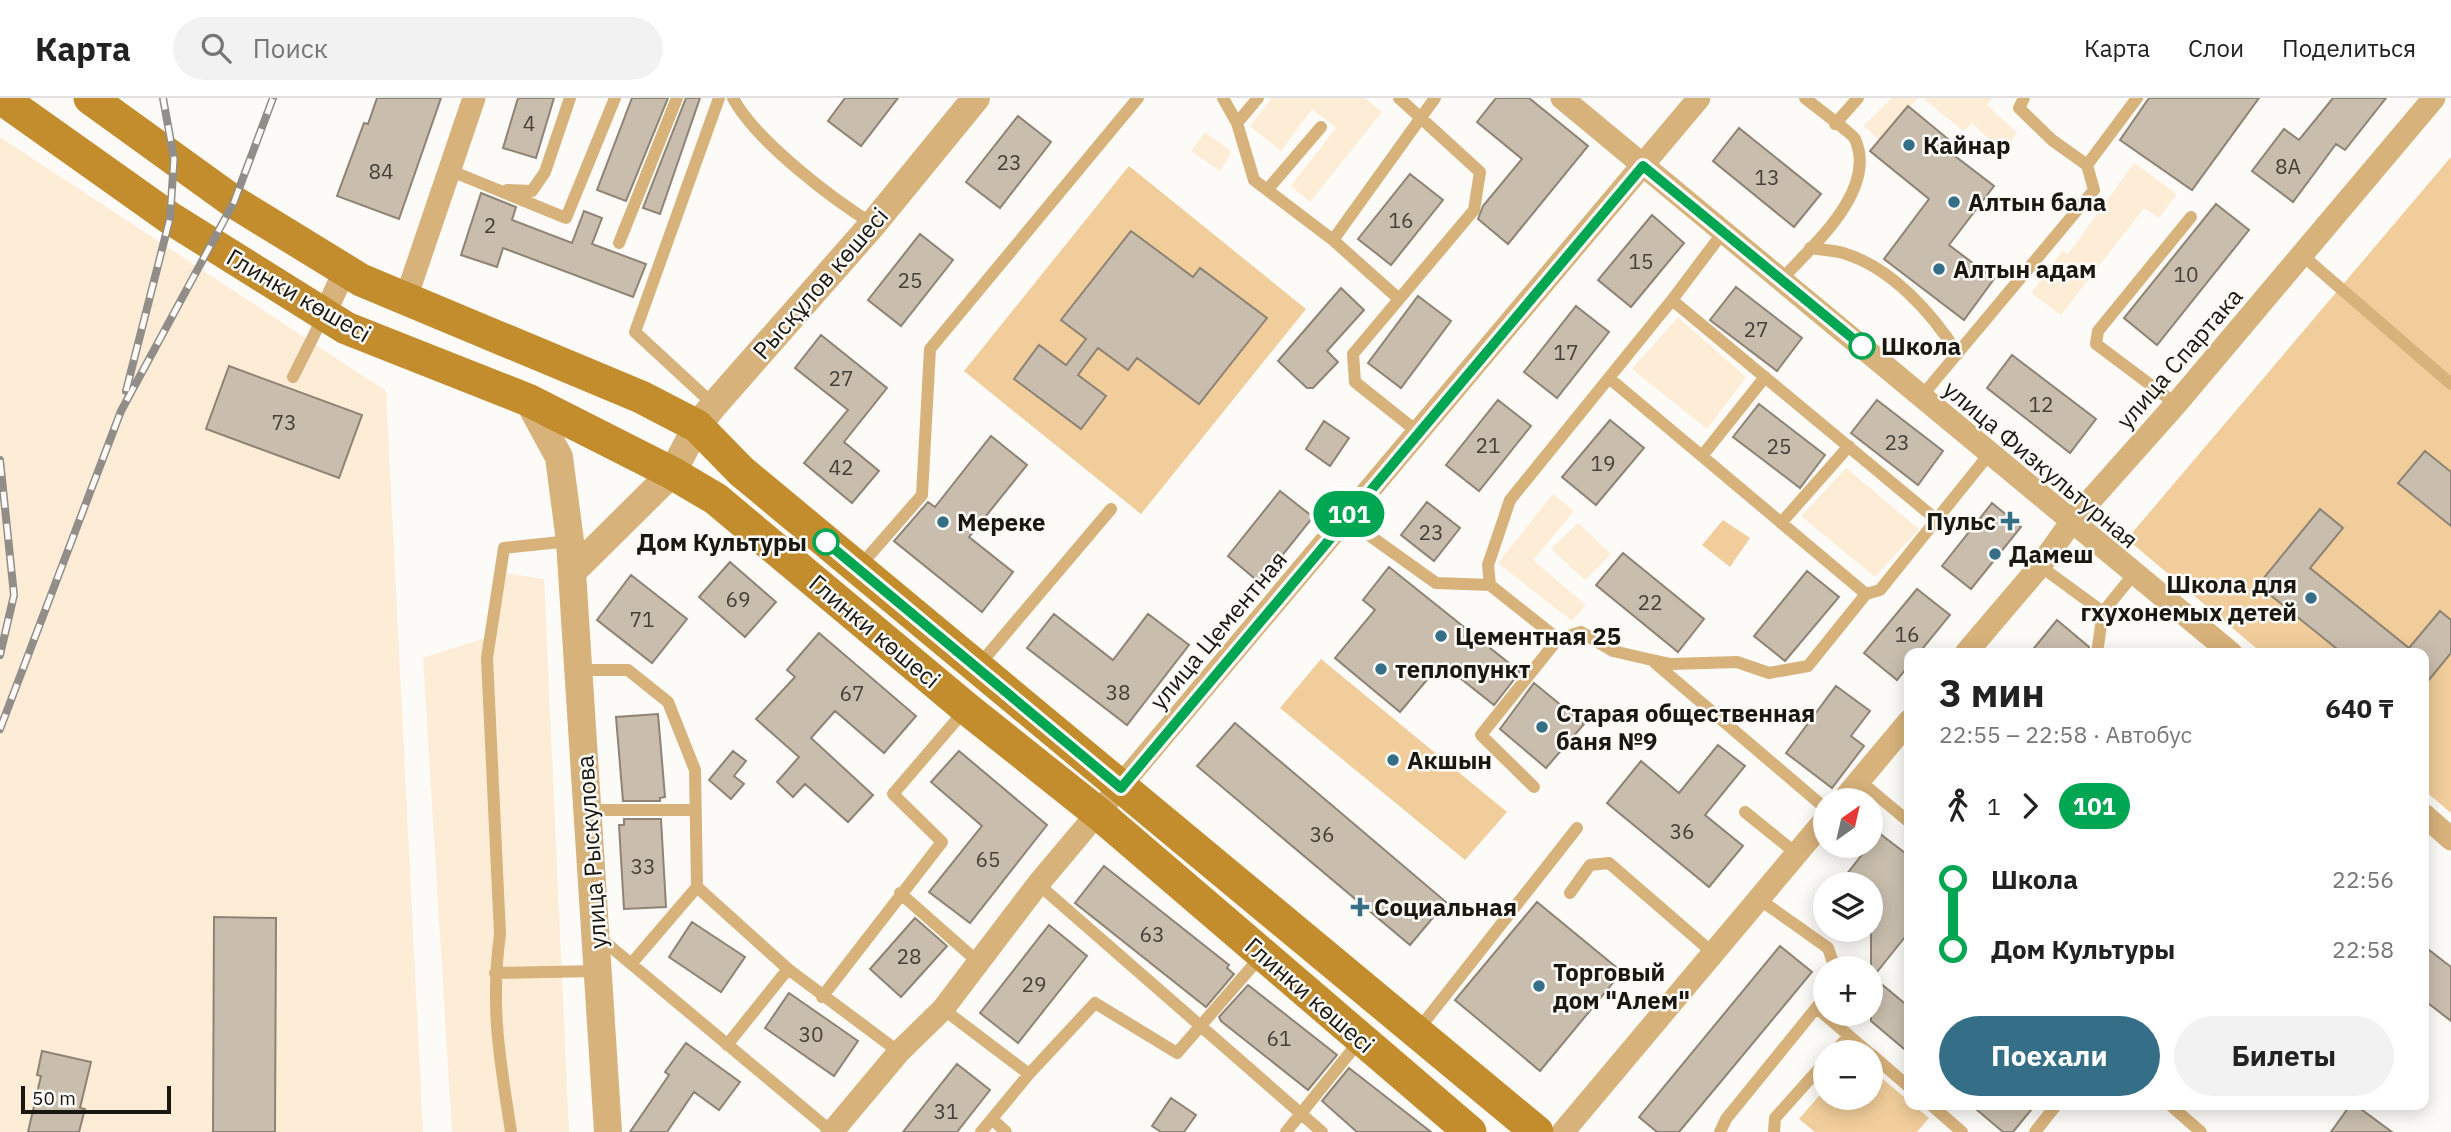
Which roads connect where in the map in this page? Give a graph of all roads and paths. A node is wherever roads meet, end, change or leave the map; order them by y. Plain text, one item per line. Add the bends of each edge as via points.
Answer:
1 (1, 98) edge
2 (90, 98) edge
3 (474, 98) edge
4 (570, 98) edge
5 (615, 98) edge
6 (677, 98) edge
7 (719, 98) edge
8 (733, 98) edge
9 (976, 98) edge
10 (1138, 98) edge
11 (1223, 98) edge
12 (1258, 98) edge
13 (1399, 98) edge
14 (1435, 98) edge
15 (1562, 98) edge
16 (1699, 98) edge
17 (1805, 98) edge
18 (1858, 98) edge
19 (2024, 98) edge
20 (2137, 98) edge
21 (2434, 98) edge
22 (1421, 115) junction
23 (1237, 123) junction
24 (1835, 124) junction
25 (1321, 127) dead end
26 (2087, 165) junction
27 (1643, 166) junction
28 (449, 170) junction
29 (498, 190) junction
30 (1267, 190) junction
31 (2191, 217) dead end
32 (873, 223) junction
33 (1724, 231) junction
34 (1333, 240) junction
35 (619, 243) dead end
36 (1810, 248) junction
37 (2302, 255) junction
38 (345, 270) junction
39 (1782, 279) junction
40 (406, 299) junction
41 (1399, 299) junction
42 (1672, 300) junction
43 (324, 314) junction
44 (1958, 354) junction
45 (293, 377) dead end
46 (1765, 377) junction
47 (1609, 378) junction
48 (2451, 384) edge
49 (1921, 397) junction
50 (528, 400) junction
51 (2176, 404) junction
52 (706, 416) junction
53 (1419, 433) junction
54 (1849, 446) junction
55 (1990, 453) junction
56 (1702, 456) junction
57 (672, 473) junction
58 (1111, 509) dead end
59 (1345, 518) junction
60 (1938, 521) junction
61 (2072, 521) junction
62 (1781, 523) junction
63 (570, 541) junction
64 (2040, 566) junction
65 (858, 569) junction
66 (573, 571) junction
67 (2133, 575) junction
68 (1490, 585) junction
69 (1866, 594) junction
70 (2103, 612) junction
71 (1558, 639) junction
72 (1970, 648) edge
73 (2097, 648) edge
74 (2225, 648) edge
75 (1652, 660) junction
76 (976, 668) junction
77 (580, 670) junction
78 (966, 708) junction
79 (1904, 726) edge
80 (1859, 780) junction
81 (1534, 787) dead end
82 (1121, 788) junction
83 (1853, 788) edge
84 (1813, 798) edge
85 (588, 810) junction
86 (696, 810) junction
87 (1745, 812) dead end
88 (1099, 814) junction
89 (1904, 818) edge
90 (2429, 819) edge
91 (1577, 828) dead end
92 (1813, 835) edge
93 (2451, 839) edge
94 (1797, 854) junction
95 (1038, 884) junction
96 (697, 887) junction
97 (900, 893) junction
98 (1570, 893) dead end
99 (1759, 899) junction
100 (596, 934) junction
101 (1713, 953) junction
102 (1263, 955) junction
103 (1831, 956) edge
104 (977, 961) junction
105 (631, 964) junction
106 (788, 969) junction
107 (598, 971) junction
108 (495, 973) junction
109 (822, 996) junction
110 (943, 1009) junction
111 (1813, 1015) edge
112 (1838, 1026) edge
113 (1199, 1027) junction
114 (1418, 1030) junction
115 (1849, 1035) junction
116 (1361, 1039) junction
117 (1845, 1040) edge
118 (1855, 1040) edge
119 (727, 1045) junction
120 (899, 1052) junction
121 (1883, 1065) edge
122 (1029, 1074) junction
123 (1813, 1075) edge
124 (1904, 1083) edge
125 (1937, 1110) edge
126 (2052, 1110) edge
127 (2176, 1110) edge
128 (1300, 1114) junction
129 (992, 1119) junction
130 (512, 1132) edge
131 (608, 1132) edge
132 (832, 1132) edge
133 (981, 1132) edge
134 (1006, 1132) edge
135 (1286, 1132) edge
136 (1322, 1132) edge
137 (1470, 1132) edge
138 (1537, 1132) edge
139 (1563, 1132) edge
140 (1720, 1132) edge
141 (1774, 1132) edge
142 (1962, 1132) edge
143 (2035, 1132) edge
144 (2201, 1132) edge

1 - 43 main road, Глинки көшесі via 170,218
2 - 38 main road, Глинки көшесі via 234,202
3 - 28 street
4 - 29 lane via 545,172 532,191
5 - 29 lane via 566,218
6 - 35 lane
7 - 52 lane via 635,332
8 - 32 lane via 743,117 836,202
9 - 32 street, Рысқұлов көшесі
10 - 65 lane via 930,349 922,495
11 - 23 lane
12 - 23 lane
13 - 22 lane
14 - 22 lane
15 - 27 street, улица Физкультурная
16 - 27 street, улица Цементная
17 - 24 lane
18 - 24 lane
19 - 26 lane via 2020,108 2052,140
20 - 26 lane
21 - 37 street, улица Спартака
22 - 34 lane
22 - 41 lane via 1480,172 1474,210
23 - 30 lane via 1254,180
24 - 36 lane via 1854,136 1860,163 1849,203
25 - 30 lane
26 - 44 lane via 2094,190
27 - 33 street, улица Физкультурная
27 - 53 street, улица Цементная
28 - 29 lane
28 - 40 street
30 - 34 lane
31 - 51 lane via 2098,331 2096,344
32 - 52 street, Рысқұлов көшесі
33 - 39 street, улица Физкультурная
33 - 42 lane
34 - 41 lane
36 - 39 lane
36 - 44 lane via 1844,253 1878,270 1919,304
37 - 48 lane
37 - 51 street, улица Спартака
38 - 40 main road, Глинки көшесі
38 - 43 street
39 - 49 street, улица Физкультурная
40 - 52 main road, Глинки көшесі via 641,397
41 - 53 lane via 1353,354 1355,382
42 - 46 lane
42 - 47 lane
43 - 45 lane
43 - 50 main road, Глинки көшесі via 346,328
44 - 49 lane
46 - 54 lane
46 - 56 lane
47 - 56 lane
47 - 68 lane via 1510,500 1488,565
49 - 55 street, улица Физкультурная
50 - 57 main road, Глинки көшесі
50 - 63 street, улица Рыскулова via 559,457
51 - 61 street, улица Спартака
52 - 57 street, Рысқұлов көшесі
52 - 65 main road, Глинки көшесі via 741,471
53 - 59 street, улица Цементная
54 - 60 lane
54 - 62 lane
55 - 60 lane
55 - 61 street, улица Физкультурная
56 - 62 lane
57 - 66 street
57 - 78 main road, Глинки көшесі via 716,499
58 - 76 lane
59 - 68 lane via 1436,583
59 - 82 street, улица Цементная
60 - 69 lane via 1881,590
61 - 64 street, улица Спартака
61 - 67 street, улица Физкультурная
62 - 69 lane
63 - 66 street, улица Рыскулова
63 - 108 lane via 504,548 487,658 500,934
64 - 70 lane
64 - 72 street, улица Спартака
65 - 76 main road, Глинки көшесі
66 - 77 street, улица Рыскулова
67 - 70 lane
67 - 74 street, улица Физкультурная
68 - 71 lane
69 - 75 lane via 1808,666 1769,673 1737,662 1671,664
70 - 73 lane
71 - 75 lane via 1581,632 1613,652
71 - 81 lane via 1481,735
75 - 84 lane
76 - 82 main road, Глинки көшесі
77 - 85 street, улица Рыскулова
77 - 86 lane via 628,670 668,702 695,770
78 - 88 main road, Глинки көшесі
78 - 97 lane via 893,794 942,842
79 - 80 street
80 - 83 street
80 - 89 lane
82 - 88 street, улица Цементная
82 - 114 main road, Глинки көшесі
85 - 86 lane
85 - 100 street, улица Рыскулова
86 - 96 lane
87 - 94 lane
88 - 95 street, улица Цементная
88 - 102 main road, Глинки көшесі
90 - 93 street
91 - 114 lane
92 - 94 street
94 - 99 street
95 - 104 street, улица Цементная
95 - 113 lane
96 - 105 lane
96 - 106 lane
97 - 104 lane
97 - 109 lane
98 - 101 lane via 1590,865 1609,863
99 - 101 street
99 - 103 lane via 1828,947
100 - 105 lane
100 - 107 street, улица Рыскулова
101 - 139 street
102 - 113 lane
102 - 116 main road, Глинки көшесі
104 - 110 street, улица Цементная
105 - 119 lane
106 - 109 lane
106 - 119 lane
107 - 108 lane
107 - 131 street, улица Рыскулова
108 - 130 lane via 495,1023
109 - 120 lane
110 - 120 street, улица Цементная
110 - 122 lane
111 - 140 lane
112 - 115 lane
113 - 122 lane via 1177,1053 1095,1003
113 - 128 lane
114 - 138 main road, Глинки көшесі
115 - 117 lane
115 - 118 lane
116 - 128 lane
116 - 137 main road, Глинки көшесі
119 - 132 lane
120 - 132 street, улица Цементная
121 - 124 lane
122 - 129 lane
123 - 141 lane via 1775,1118
125 - 142 lane
126 - 143 lane
127 - 144 lane
128 - 135 lane
128 - 136 lane
129 - 133 lane
129 - 134 lane

